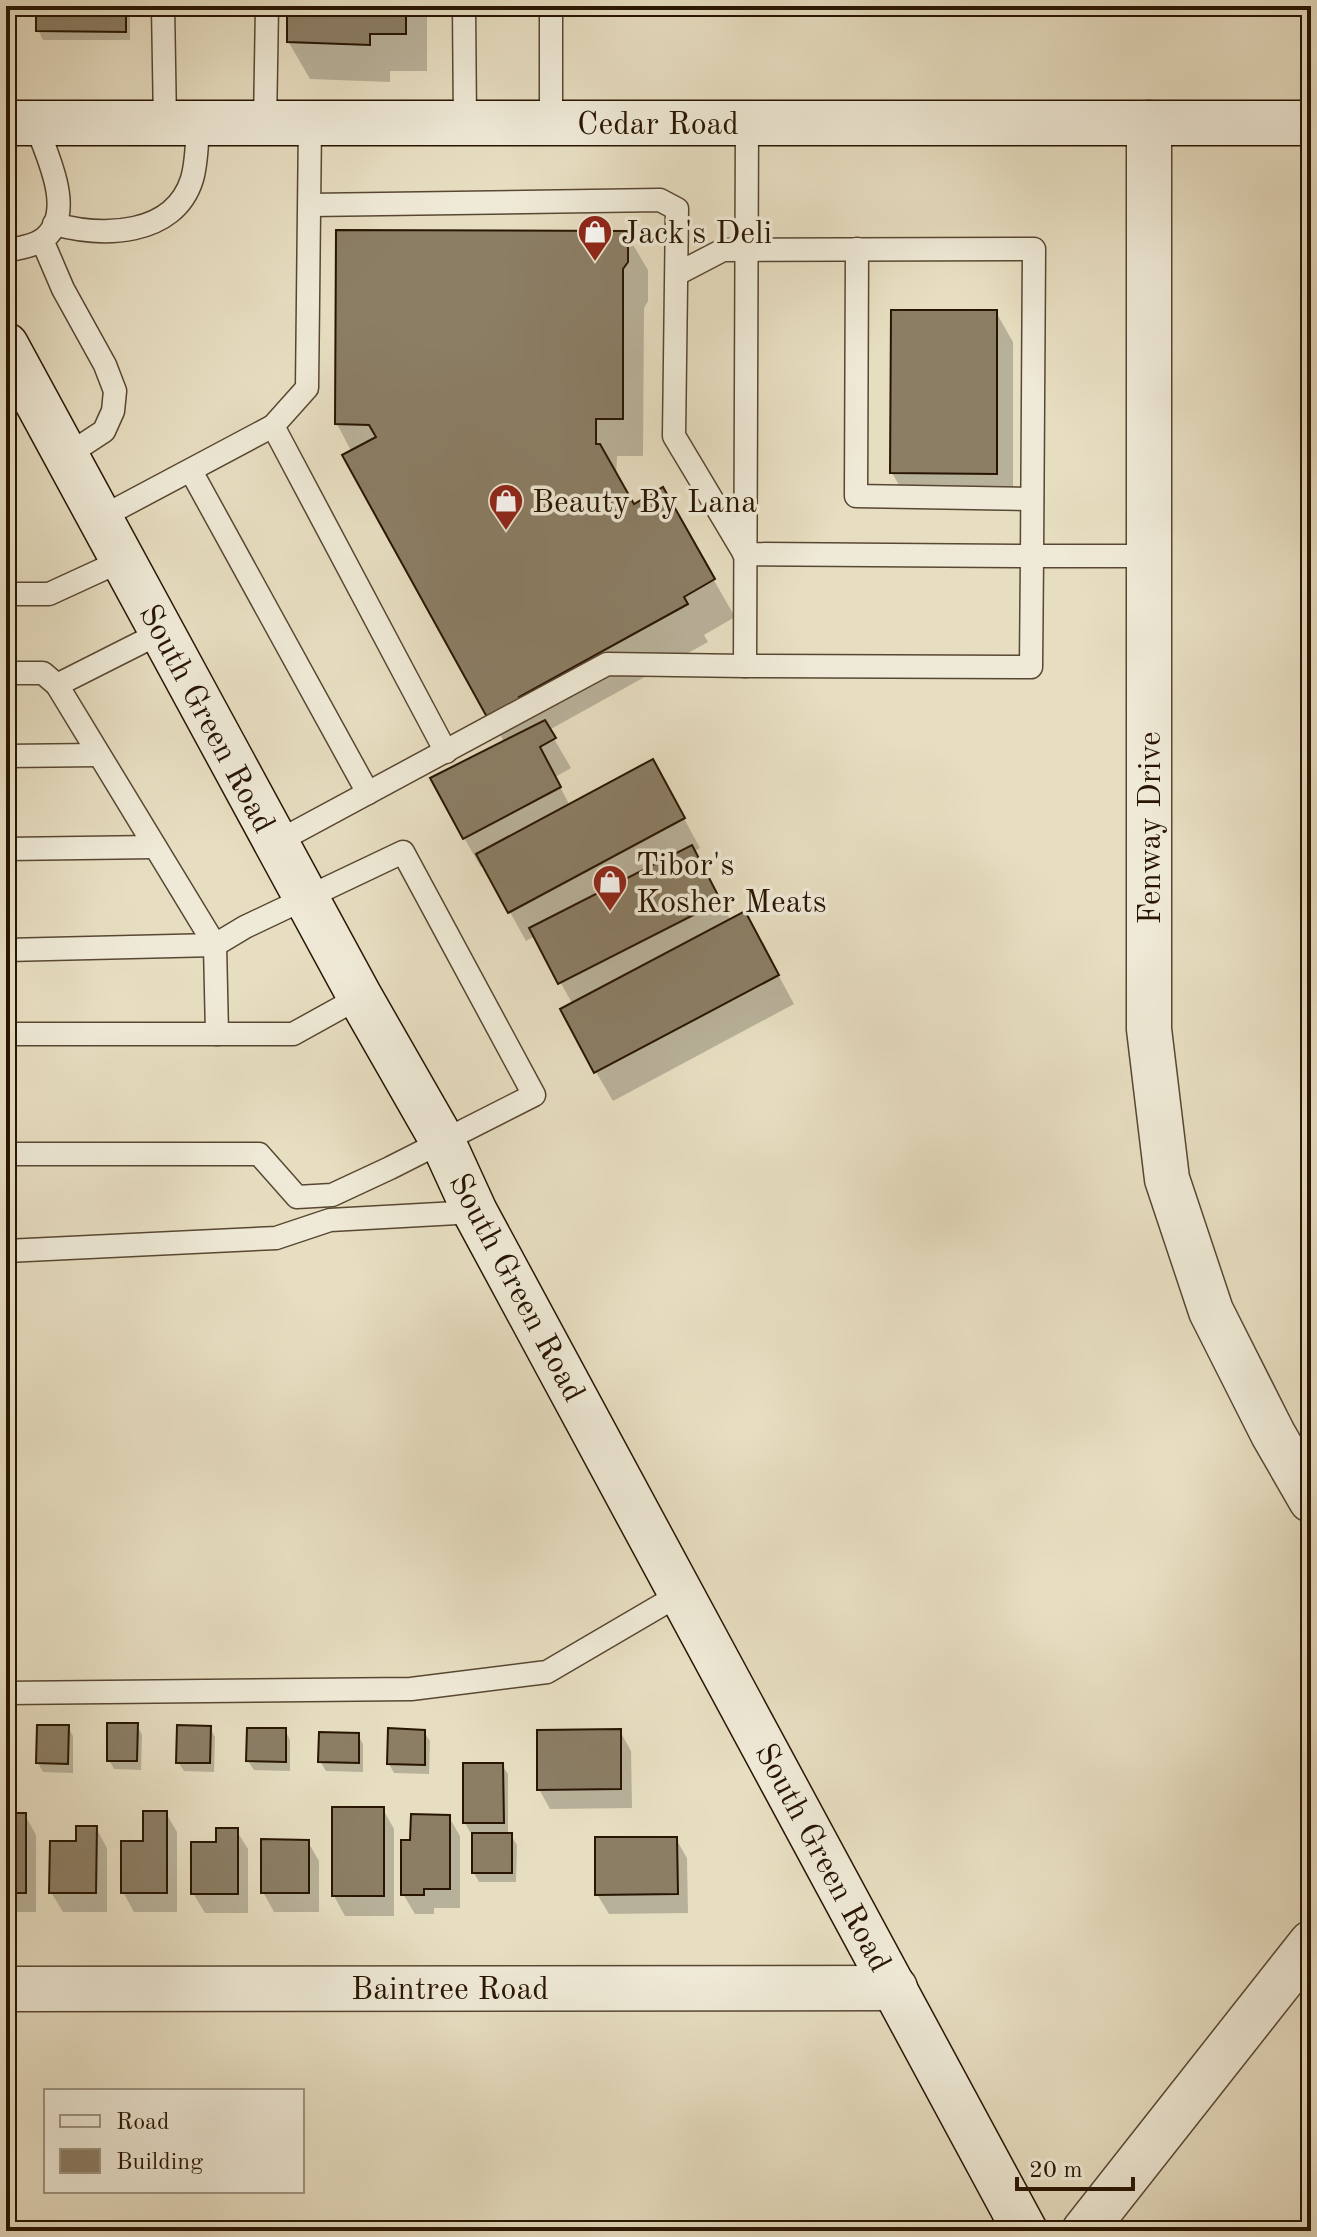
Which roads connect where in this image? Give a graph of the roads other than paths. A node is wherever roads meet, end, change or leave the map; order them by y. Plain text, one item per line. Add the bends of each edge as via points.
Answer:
1 (163, 6) edge
2 (267, 6) edge
3 (464, 6) edge
4 (551, 6) edge
5 (20, 123) edge
6 (182, 123) junction
7 (310, 123) junction
8 (465, 123) junction
9 (551, 123) junction
10 (747, 123) junction
11 (1149, 123) junction
12 (1311, 123) edge
13 (265, 124) junction
14 (310, 205) junction
15 (48, 232) junction
16 (746, 249) junction
17 (857, 249) junction
18 (6, 251) edge
19 (677, 274) junction
20 (6, 345) edge
21 (273, 426) junction
22 (66, 456) junction
23 (191, 471) junction
24 (1032, 499) junction
25 (100, 518) junction
26 (744, 554) junction
27 (1032, 556) junction
28 (1149, 556) junction
29 (123, 560) junction
30 (6, 594) edge
31 (162, 632) junction
32 (745, 666) junction
33 (6, 673) edge
34 (57, 685) junction
35 (446, 752) junction
36 (99, 755) junction
37 (6, 756) edge
38 (368, 793) junction
39 (275, 843) junction
40 (155, 847) junction
41 (6, 849) edge
42 (305, 898) junction
43 (215, 945) junction
44 (6, 950) edge
45 (360, 997) junction
46 (6, 1034) edge
47 (217, 1034) junction
48 (443, 1142) junction
49 (6, 1154) edge
50 (475, 1212) junction
51 (6, 1251) edge
52 (1311, 1500) edge
53 (682, 1593) junction
54 (6, 1693) edge
55 (1311, 1943) edge
56 (895, 1988) junction
57 (6, 1989) edge
58 (1025, 2231) edge
59 (1084, 2231) edge

1 - 6 lane
2 - 13 lane
3 - 8 lane
4 - 9 lane
5 - 6 main road, Cedar Road
5 - 15 lane via 58,189
6 - 13 main road, Cedar Road
6 - 15 lane via 192,178 165,216 111,231
7 - 8 main road, Cedar Road
7 - 13 main road, Cedar Road
7 - 14 lane
8 - 9 main road, Cedar Road
9 - 10 main road, Cedar Road
10 - 11 main road, Cedar Road
10 - 16 lane
11 - 12 main road, Cedar Road
11 - 28 main road, Fenway Drive
14 - 19 lane via 660,200 677,209
14 - 21 lane via 307,388
15 - 18 lane
15 - 22 lane via 63,289 115,391 104,431
16 - 17 lane
16 - 19 lane via 723,250
16 - 26 lane
17 - 24 lane via 856,496
17 - 24 lane via 1034,249
19 - 26 lane via 674,436
20 - 22 main road, South Green Road
21 - 23 lane
21 - 35 lane
22 - 25 main road, South Green Road
23 - 25 lane
23 - 38 lane
24 - 27 lane
25 - 29 main road, South Green Road
26 - 27 lane
26 - 32 lane
27 - 28 lane
27 - 32 lane via 1031,667
28 - 52 main road, Fenway Drive via 1149,1029 1167,1179 1211,1311
29 - 30 lane via 49,594
29 - 31 main road, South Green Road
31 - 34 lane
31 - 39 main road, South Green Road
32 - 35 lane via 607,664
33 - 34 lane via 43,673
34 - 36 lane
35 - 38 lane
36 - 37 lane
36 - 40 lane
38 - 39 lane
39 - 42 main road, South Green Road
40 - 41 lane
40 - 43 lane
42 - 43 lane
42 - 45 main road, South Green Road
42 - 48 lane via 403,852 534,1095
43 - 44 lane
43 - 47 lane
45 - 47 lane via 293,1034
45 - 48 main road, South Green Road
46 - 47 lane
48 - 49 lane via 332,1195 297,1197 259,1154
48 - 50 main road, South Green Road
50 - 51 lane via 330,1220 276,1238
50 - 53 main road, South Green Road
53 - 54 lane via 547,1672 411,1689
53 - 56 main road, South Green Road
55 - 59 main road
56 - 57 main road, Baintree Road
56 - 58 main road, South Green Road

